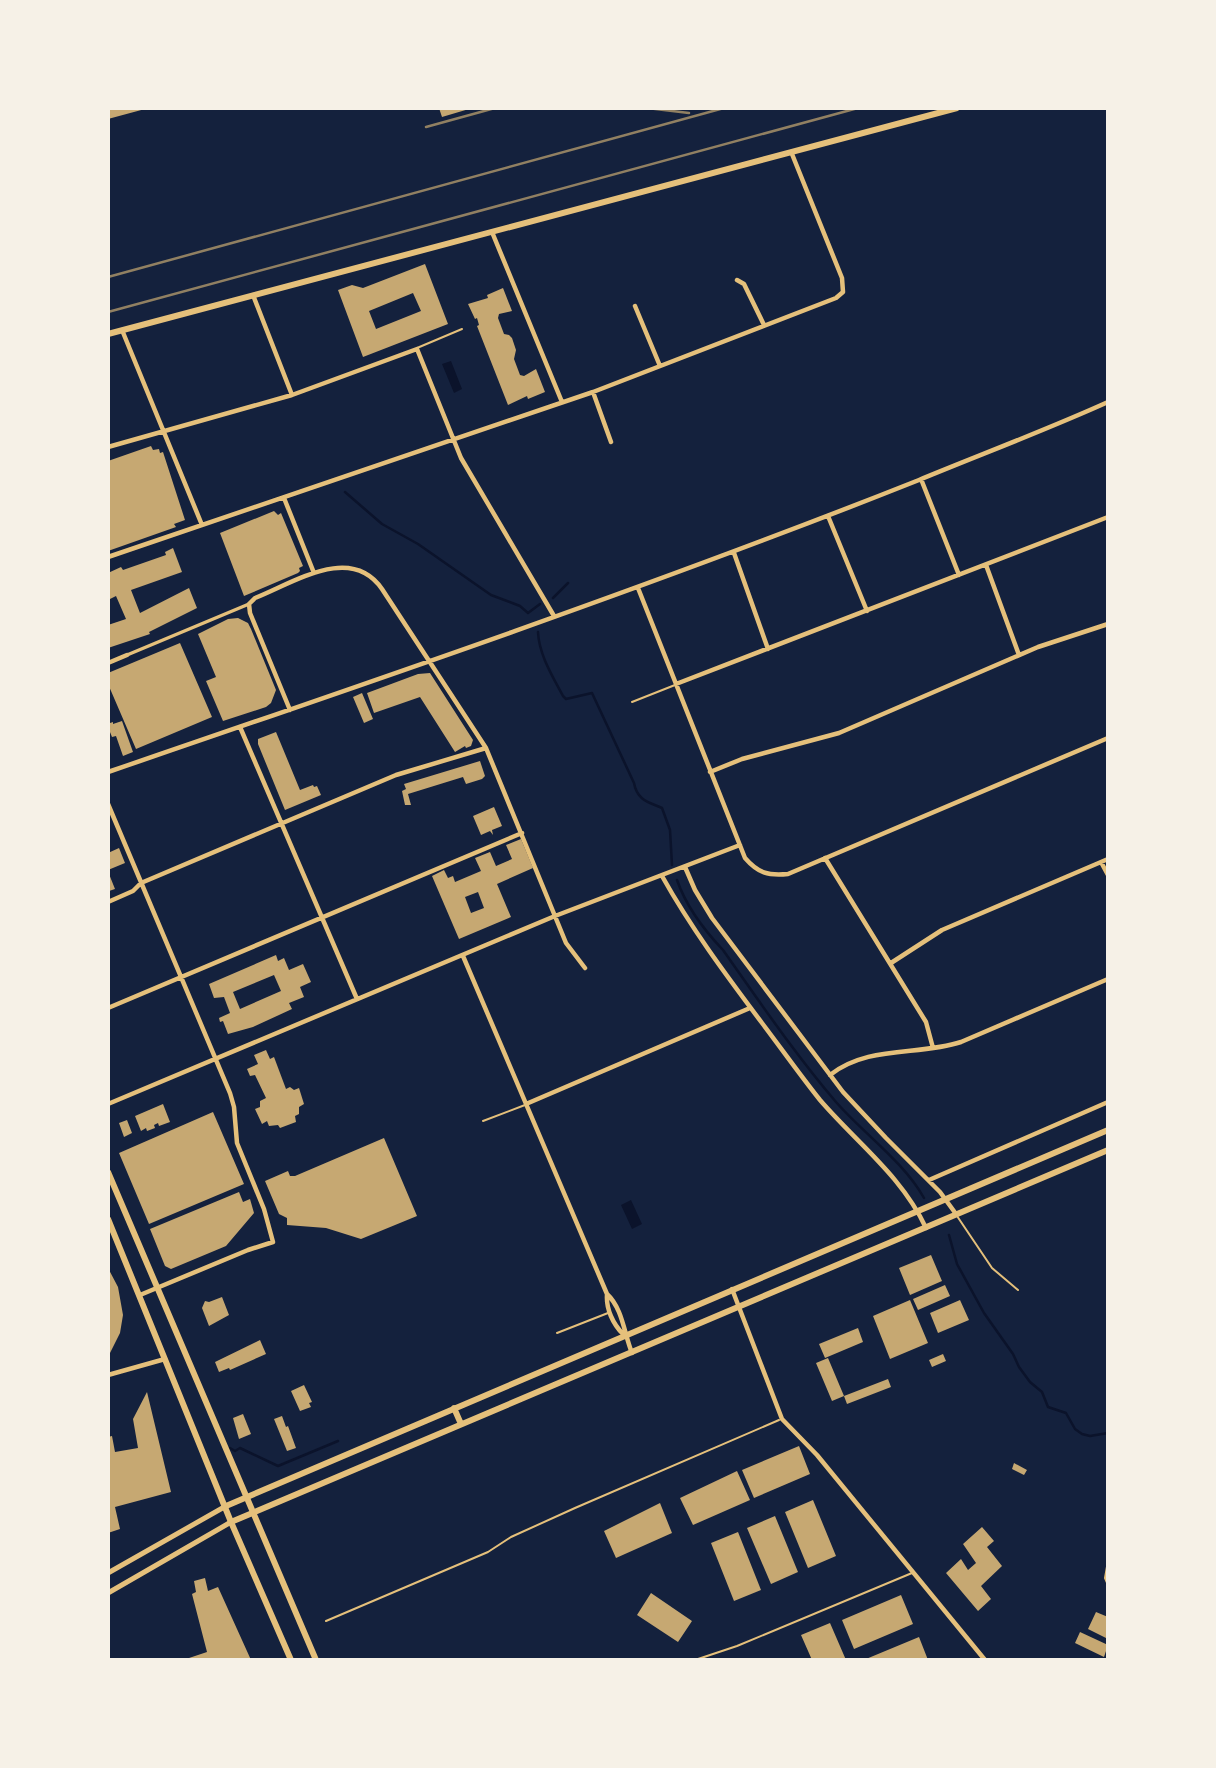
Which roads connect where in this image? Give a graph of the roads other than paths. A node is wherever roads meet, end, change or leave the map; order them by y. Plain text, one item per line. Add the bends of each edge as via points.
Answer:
1 (957, 108) edge
2 (792, 154) junction
3 (492, 232) junction
4 (737, 280) dead end
5 (253, 295) junction
6 (635, 306) dead end
7 (764, 325) junction
8 (462, 329) dead end
9 (122, 330) junction
10 (108, 334) edge
11 (416, 349) junction
12 (660, 366) junction
13 (593, 392) junction
14 (292, 395) junction
15 (562, 402) junction
16 (1108, 402) edge
17 (165, 433) junction
18 (453, 440) junction
19 (611, 442) dead end
20 (108, 447) edge
21 (921, 479) junction
22 (284, 498) junction
23 (828, 516) junction
24 (1108, 517) edge
25 (202, 525) junction
26 (734, 553) junction
27 (108, 557) edge
28 (986, 565) junction
29 (314, 573) junction
30 (959, 575) junction
31 (638, 589) junction
32 (249, 604) junction
33 (867, 611) junction
34 (554, 617) junction
35 (1108, 624) edge
36 (768, 649) junction
37 (127, 655) joint
38 (1019, 655) junction
39 (429, 661) junction
40 (108, 663) edge
41 (676, 684) junction
42 (632, 702) dead end
43 (290, 710) junction
44 (240, 727) junction
45 (1108, 738) edge
46 (486, 748) junction
47 (108, 772) edge
48 (710, 772) junction
49 (108, 804) edge
50 (281, 824) junction
51 (522, 833) junction
52 (740, 845) junction
53 (825, 858) junction
54 (1108, 859) edge
55 (1101, 862) junction
56 (685, 867) junction
57 (1108, 875) edge
58 (662, 876) junction
59 (141, 883) junction
60 (108, 902) edge
61 (321, 916) junction
62 (555, 916) junction
63 (463, 956) junction
64 (891, 963) junction
65 (585, 968) dead end
66 (182, 977) junction
67 (1108, 979) edge
68 (357, 999) junction
69 (108, 1008) edge
70 (751, 1008) junction
71 (933, 1048) junction
72 (216, 1059) junction
73 (830, 1076) junction
74 (1108, 1102) edge
75 (108, 1104) edge
76 (526, 1104) junction
77 (483, 1121) dead end
78 (1108, 1130) edge
79 (1108, 1150) edge
80 (108, 1172) edge
81 (929, 1180) junction
82 (947, 1199) junction
83 (918, 1212) junction
84 (956, 1215) junction
85 (108, 1219) edge
86 (926, 1228) junction
87 (827, 1250) junction
88 (834, 1266) junction
89 (158, 1288) junction
90 (732, 1289) junction
91 (1018, 1290) dead end
92 (607, 1294) junction
93 (140, 1295) junction
94 (740, 1307) junction
95 (610, 1312) junction
96 (557, 1334) dead end
97 (625, 1335) junction
98 (632, 1353) junction
99 (166, 1359) junction
100 (108, 1375) edge
101 (454, 1408) junction
102 (782, 1419) junction
103 (461, 1424) junction
104 (246, 1497) junction
105 (226, 1506) junction
106 (253, 1513) junction
107 (231, 1522) junction
108 (1108, 1561) edge
109 (913, 1572) junction
110 (108, 1573) edge
111 (1108, 1585) edge
112 (108, 1593) edge
113 (326, 1621) dead end
114 (291, 1660) edge
115 (316, 1660) edge
116 (695, 1660) edge
117 (985, 1660) edge

1 - 2 main road
2 - 3 main road
2 - 7 street via 842,278 843,292
3 - 5 main road
3 - 15 street
4 - 7 street via 744,284
5 - 9 main road
5 - 14 street
6 - 12 street
7 - 12 street
8 - 11 lane
9 - 10 main road
9 - 17 street
11 - 14 street
11 - 18 street
12 - 13 street
13 - 15 street
13 - 19 street
14 - 17 street
15 - 18 street
16 - 21 street
17 - 20 street
17 - 25 street
18 - 22 street
18 - 34 street
21 - 23 street
21 - 30 street
22 - 25 street
22 - 29 street
23 - 26 street
23 - 33 street
24 - 28 street
25 - 27 street
26 - 31 street
26 - 36 street
28 - 30 street
28 - 38 street
29 - 32 street
29 - 39 street via 340,566 369,573
30 - 33 street
31 - 34 street
31 - 41 street
32 - 37 street
32 - 43 street
33 - 36 street
34 - 39 street
35 - 38 street
36 - 41 street
37 - 40 street
38 - 48 street via 839,733
39 - 43 street
39 - 46 street
41 - 42 lane
41 - 48 street
43 - 44 street
44 - 47 street
44 - 50 street
45 - 53 street
46 - 50 street via 396,775
46 - 51 street
48 - 52 street
49 - 59 street
50 - 59 street
50 - 61 street
51 - 61 street
51 - 62 street
52 - 53 street via 754,869 765,874 788,874
52 - 56 street
53 - 64 street
54 - 55 street
55 - 57 street
55 - 64 street via 942,930
56 - 58 street
56 - 73 street via 712,918
58 - 62 street
58 - 70 street
59 - 60 street
59 - 66 street
61 - 66 street
61 - 68 street
62 - 63 street
62 - 65 street via 566,943
63 - 68 street
63 - 76 street
64 - 71 street via 926,1022
66 - 69 street
66 - 72 street
67 - 71 street via 961,1042
68 - 72 street
70 - 76 street
70 - 83 street via 813,1090 890,1173
71 - 73 street via 870,1055
72 - 75 street
72 - 89 street via 233,1101 237,1143 273,1242
73 - 81 street
74 - 81 street
76 - 77 lane
76 - 92 street
78 - 82 main road
79 - 84 main road
80 - 89 main road
81 - 82 street
82 - 83 main road
82 - 84 street
83 - 86 street
83 - 87 main road
84 - 86 main road
84 - 91 lane via 992,1268
85 - 93 main road
86 - 88 main road
87 - 88 main road
87 - 90 main road
88 - 94 main road
89 - 93 street
89 - 104 main road
90 - 94 street
90 - 97 main road
92 - 95 street
92 - 97 street via 624,1324
93 - 99 main road
94 - 98 main road
94 - 102 street
95 - 96 lane
95 - 97 street
97 - 98 street
97 - 101 main road
98 - 103 main road
99 - 100 street
99 - 105 main road
101 - 103 main road
101 - 104 main road
102 - 109 street
102 - 113 lane
103 - 106 main road
104 - 105 main road
104 - 106 main road
105 - 107 main road
105 - 110 street
106 - 107 main road
106 - 115 main road
107 - 112 street
107 - 114 main road
108 - 111 lane
109 - 116 lane
109 - 117 street

